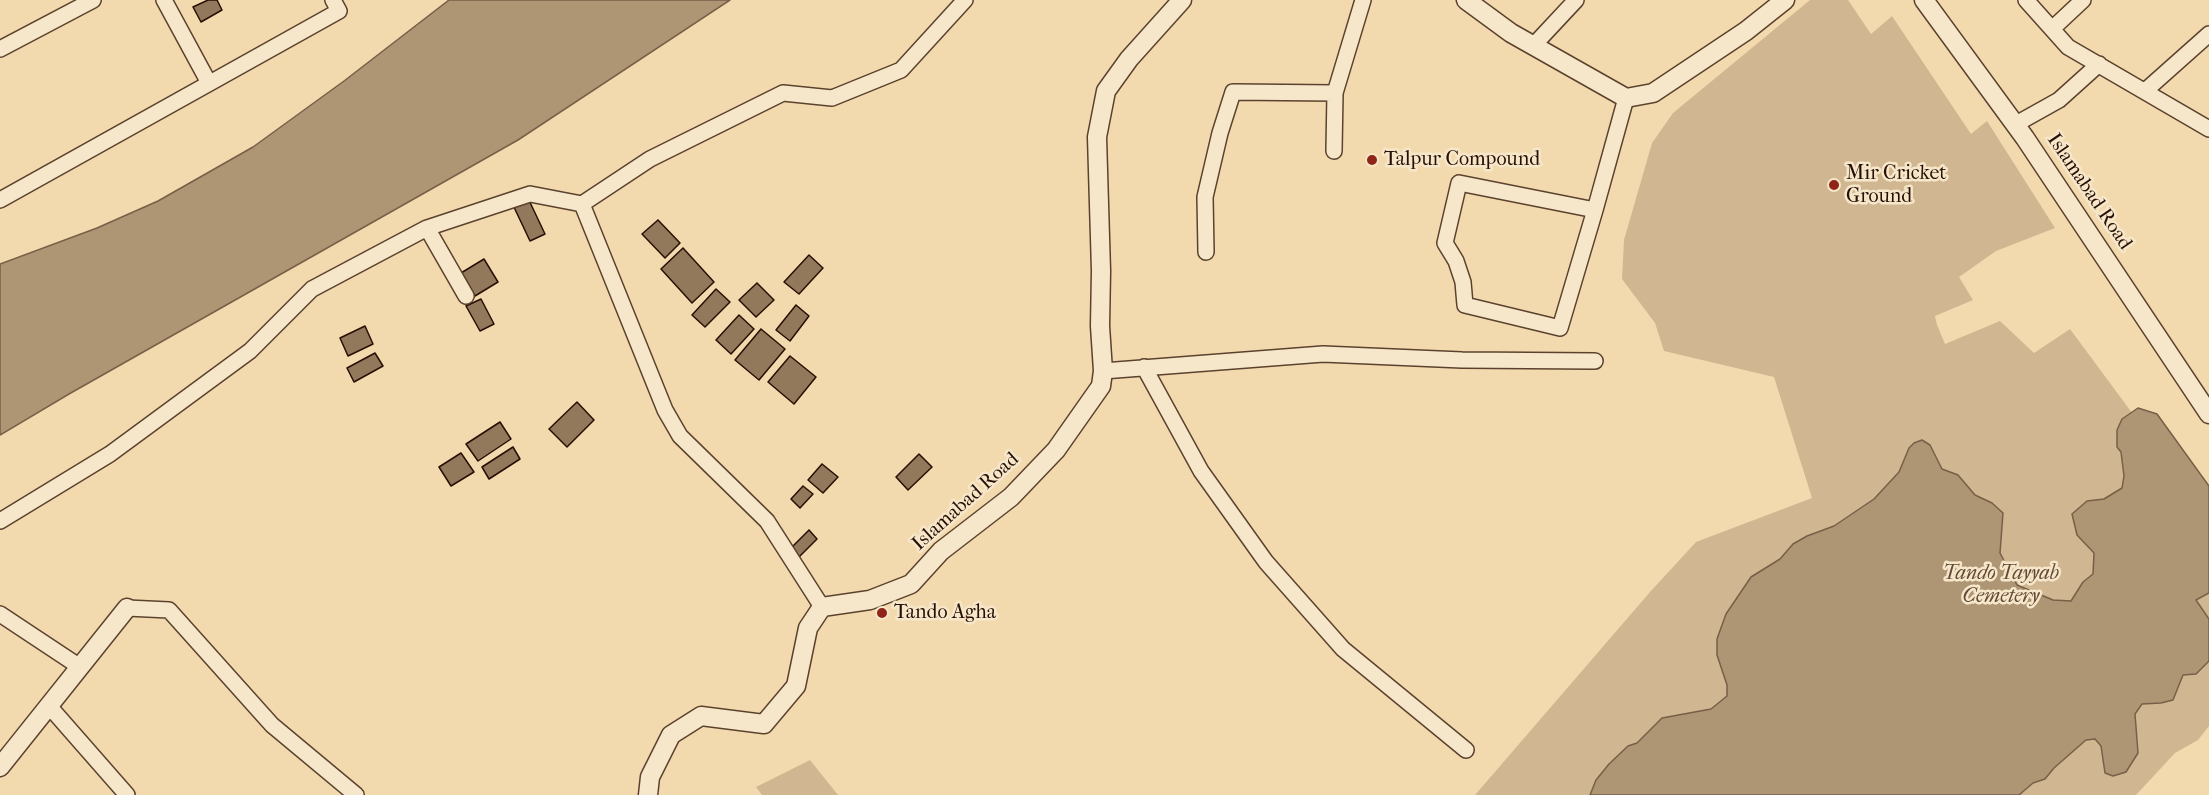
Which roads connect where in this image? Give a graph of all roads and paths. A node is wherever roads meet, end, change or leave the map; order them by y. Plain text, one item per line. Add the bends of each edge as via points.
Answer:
1 (93, 0) edge
2 (164, 0) edge
3 (333, 0) edge
4 (965, 0) edge
5 (1182, 0) edge
6 (1363, 0) edge
7 (1466, 0) edge
8 (1576, 0) edge
9 (1785, 0) edge
10 (1924, 0) edge
11 (2026, 0) edge
12 (2083, 0) edge
13 (2052, 29) junction
14 (2209, 34) edge
15 (1534, 45) junction
16 (0, 49) edge
17 (2099, 64) junction
18 (209, 83) junction
19 (2145, 92) junction
20 (1335, 93) junction
21 (1626, 98) junction
22 (2016, 124) junction
23 (2209, 129) edge
24 (1334, 152) dead end
25 (0, 200) edge
26 (582, 204) junction
27 (1595, 210) junction
28 (427, 228) junction
29 (1206, 252) dead end
30 (466, 297) dead end
31 (1595, 361) dead end
32 (1144, 368) junction
33 (1103, 370) junction
34 (2209, 414) edge
35 (0, 521) edge
36 (822, 607) junction
37 (127, 608) joint
38 (0, 614) edge
39 (80, 667) junction
40 (49, 706) junction
41 (1466, 750) dead end
42 (0, 767) edge
43 (127, 795) edge
44 (356, 795) edge
45 (648, 795) edge

1 - 16 street
2 - 18 street
3 - 18 street via 339,11
4 - 26 street via 901,70 832,98 783,93 650,159
5 - 33 street, Islamabad Road via 1106,91 1096,137
6 - 20 street
7 - 15 street
8 - 15 street
9 - 21 street via 1653,93
10 - 22 street, Islamabad Road
11 - 13 street
12 - 13 street
13 - 17 street via 2068,47
14 - 19 street
15 - 21 street
17 - 19 street
17 - 22 street via 2059,100
18 - 25 street
19 - 23 street
20 - 24 street
20 - 29 street via 1233,92 1205,197
21 - 27 street
22 - 34 street, Islamabad Road
26 - 28 street via 530,194
26 - 36 street via 665,410 680,436 767,521
27 - 27 street via 1458,183 1445,243 1463,282 1465,305 1560,328
28 - 30 street
28 - 35 street via 312,288 250,351 110,454
31 - 32 street via 1323,354
32 - 33 street
32 - 41 street via 1201,471 1266,562 1343,649
33 - 36 street, Islamabad Road via 1101,386 1056,450 1011,497 940,551 910,585 870,600
36 - 45 street via 808,628 796,686 764,724 701,716 671,735 650,777
37 - 39 street
37 - 44 street via 169,610 272,725
38 - 39 street
39 - 40 street
40 - 42 street
40 - 43 street

